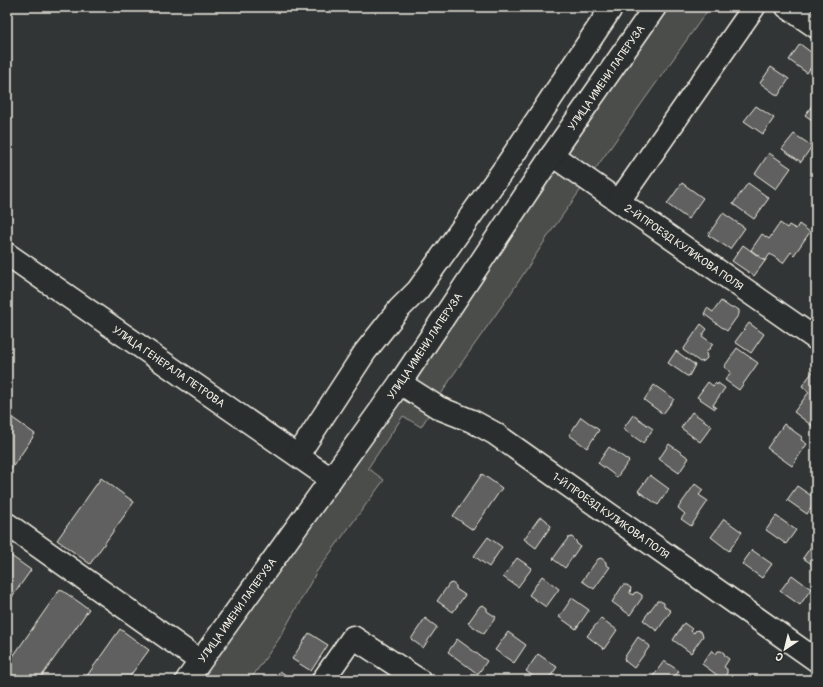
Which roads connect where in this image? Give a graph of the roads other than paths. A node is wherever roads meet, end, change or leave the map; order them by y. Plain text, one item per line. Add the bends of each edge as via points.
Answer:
1 (612, 7) edge
2 (655, 7) edge
3 (754, 7) edge
4 (787, 7) edge
5 (816, 27) edge
6 (552, 155) junction
7 (619, 201) junction
8 (7, 254) edge
9 (816, 338) edge
10 (400, 383) junction
11 (298, 455) junction
12 (331, 478) junction
13 (7, 524) edge
14 (816, 660) edge
15 (200, 661) junction
16 (188, 680) edge
17 (323, 680) edge
18 (419, 680) edge

1 - 11 street via 506,166 418,290 399,308 365,352
2 - 6 street, УЛИЦА ИМЕНИ ЛАПЕРУЗА
3 - 7 street
4 - 5 street
6 - 7 street, 2-Й ПРОЕЗД КУЛИКОВА ПОЛЯ
6 - 10 street, УЛИЦА ИМЕНИ ЛАПЕРУЗА
7 - 9 street, 2-Й ПРОЕЗД КУЛИКОВА ПОЛЯ
8 - 11 street, УЛИЦА ГЕНЕРАЛА ПЕТРОВА
10 - 12 street, УЛИЦА ИМЕНИ ЛАПЕРУЗА
10 - 14 street, 1-Й ПРОЕЗД КУЛИКОВА ПОЛЯ via 439,408 494,433
11 - 12 street, УЛИЦА ГЕНЕРАЛА ПЕТРОВА
12 - 15 street, УЛИЦА ИМЕНИ ЛАПЕРУЗА
13 - 15 street
15 - 16 street, УЛИЦА ИМЕНИ ЛАПЕРУЗА
17 - 18 street via 353,637

